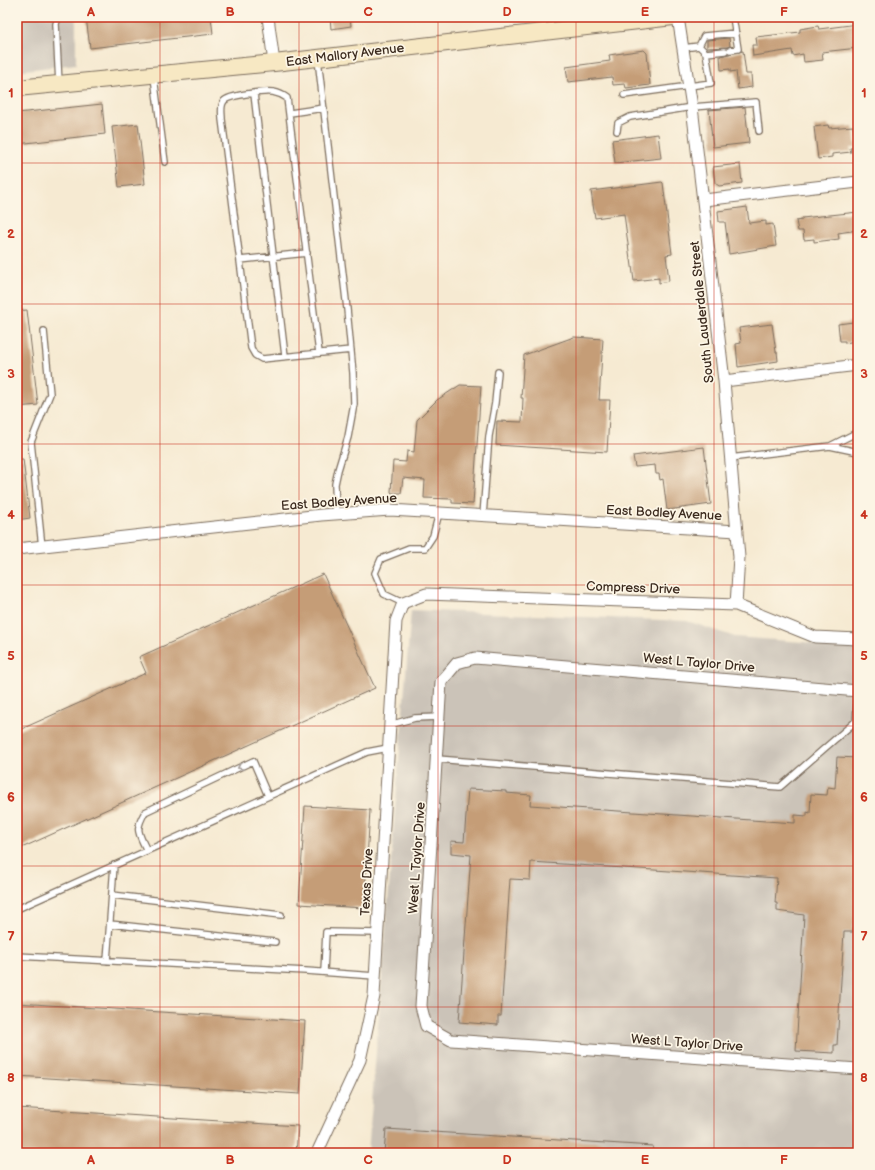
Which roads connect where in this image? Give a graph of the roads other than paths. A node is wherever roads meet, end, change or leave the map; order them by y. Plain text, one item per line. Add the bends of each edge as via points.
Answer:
1 (58, 17) edge
2 (268, 17) edge
3 (674, 17) edge
4 (678, 17) edge
5 (733, 17) edge
6 (736, 33) junction
7 (699, 46) junction
8 (683, 48) junction
9 (706, 53) junction
10 (318, 58) junction
11 (274, 63) junction
12 (154, 75) junction
13 (59, 84) junction
14 (689, 86) junction
15 (17, 88) edge
16 (254, 94) junction
17 (624, 96) dead end
18 (692, 107) junction
19 (324, 108) junction
20 (290, 113) junction
21 (617, 131) dead end
22 (759, 131) dead end
23 (165, 162) dead end
24 (858, 182) edge
25 (704, 200) junction
26 (307, 253) junction
27 (273, 256) junction
28 (240, 260) junction
29 (44, 330) dead end
30 (351, 350) junction
31 (319, 353) junction
32 (285, 356) junction
33 (858, 366) edge
34 (498, 372) dead end
35 (724, 381) junction
36 (858, 434) edge
37 (830, 446) junction
38 (858, 452) edge
39 (730, 458) junction
40 (439, 513) junction
41 (336, 514) junction
42 (483, 516) junction
43 (737, 531) junction
44 (42, 547) junction
45 (17, 549) edge
46 (403, 603) junction
47 (736, 605) junction
48 (858, 640) edge
49 (858, 691) edge
50 (439, 717) junction
51 (389, 725) junction
52 (388, 748) junction
53 (437, 759) junction
54 (268, 796) junction
55 (147, 851) junction
56 (114, 865) junction
57 (112, 895) junction
58 (17, 909) edge
59 (281, 915) dead end
60 (110, 924) junction
61 (378, 933) junction
62 (275, 942) dead end
63 (17, 956) edge
64 (107, 961) junction
65 (324, 972) junction
66 (375, 976) junction
67 (858, 1069) edge
68 (317, 1153) edge

1 - 13 lane via 56,24
2 - 11 street
3 - 10 main road, East Mallory Avenue
4 - 8 street, South Lauderdale Street
5 - 6 lane
6 - 7 lane via 704,36
6 - 9 lane via 738,49
7 - 8 lane
7 - 9 lane
8 - 14 street, South Lauderdale Street
9 - 14 lane via 711,83
10 - 11 main road, East Mallory Avenue
10 - 19 lane
11 - 12 main road, East Mallory Avenue
12 - 13 main road, East Mallory Avenue
12 - 23 lane
13 - 15 main road, East Mallory Avenue
14 - 17 lane
14 - 18 street, South Lauderdale Street
16 - 20 lane via 282,94 287,98
16 - 27 lane
16 - 28 lane via 233,96 225,100 222,106
18 - 21 lane via 630,117 618,123
18 - 22 lane via 756,102
18 - 25 street, South Lauderdale Street
19 - 20 lane
19 - 30 lane
20 - 26 lane
24 - 25 street
25 - 35 street, South Lauderdale Street
26 - 27 lane
26 - 31 lane
27 - 28 lane
27 - 32 lane
28 - 32 lane via 251,348 255,355 262,359
29 - 44 lane via 50,394 31,442
30 - 31 lane
30 - 41 lane via 354,404 335,484
31 - 32 lane
33 - 35 street
34 - 42 lane via 489,436
35 - 39 street, South Lauderdale Street
36 - 37 lane
37 - 38 lane
37 - 39 lane
39 - 43 street, South Lauderdale Street
40 - 41 street, East Bodley Avenue via 390,510
40 - 42 street, East Bodley Avenue
40 - 46 lane via 433,536 425,548 409,548 381,559 375,573 384,594
41 - 44 street, East Bodley Avenue
42 - 43 street, East Bodley Avenue
43 - 47 street, South Lauderdale Street via 739,557
44 - 45 street, East Bodley Avenue
46 - 47 street, Compress Drive via 426,594
46 - 51 street, Texas Drive via 396,621
47 - 48 street, Compress Drive via 815,637
49 - 50 street, West L Taylor Drive via 475,658 456,663 442,682
49 - 53 lane via 856,721 780,787
50 - 51 lane via 415,718
50 - 53 street, West L Taylor Drive
51 - 52 street, Texas Drive
52 - 54 lane via 367,752
52 - 61 street, Texas Drive
53 - 67 street, West L Taylor Drive via 421,1006 426,1026 451,1040
54 - 55 lane
54 -> 55 lane via 253,761 145,812 137,830
55 - 56 lane
56 - 57 lane
56 - 58 lane
57 - 59 lane
57 - 60 lane
60 - 62 lane
60 - 64 lane
61 - 65 lane via 326,932
61 - 66 street, Texas Drive
63 - 64 lane
64 - 65 lane
65 - 66 lane
66 - 68 street, Texas Drive via 374,996 360,1060

